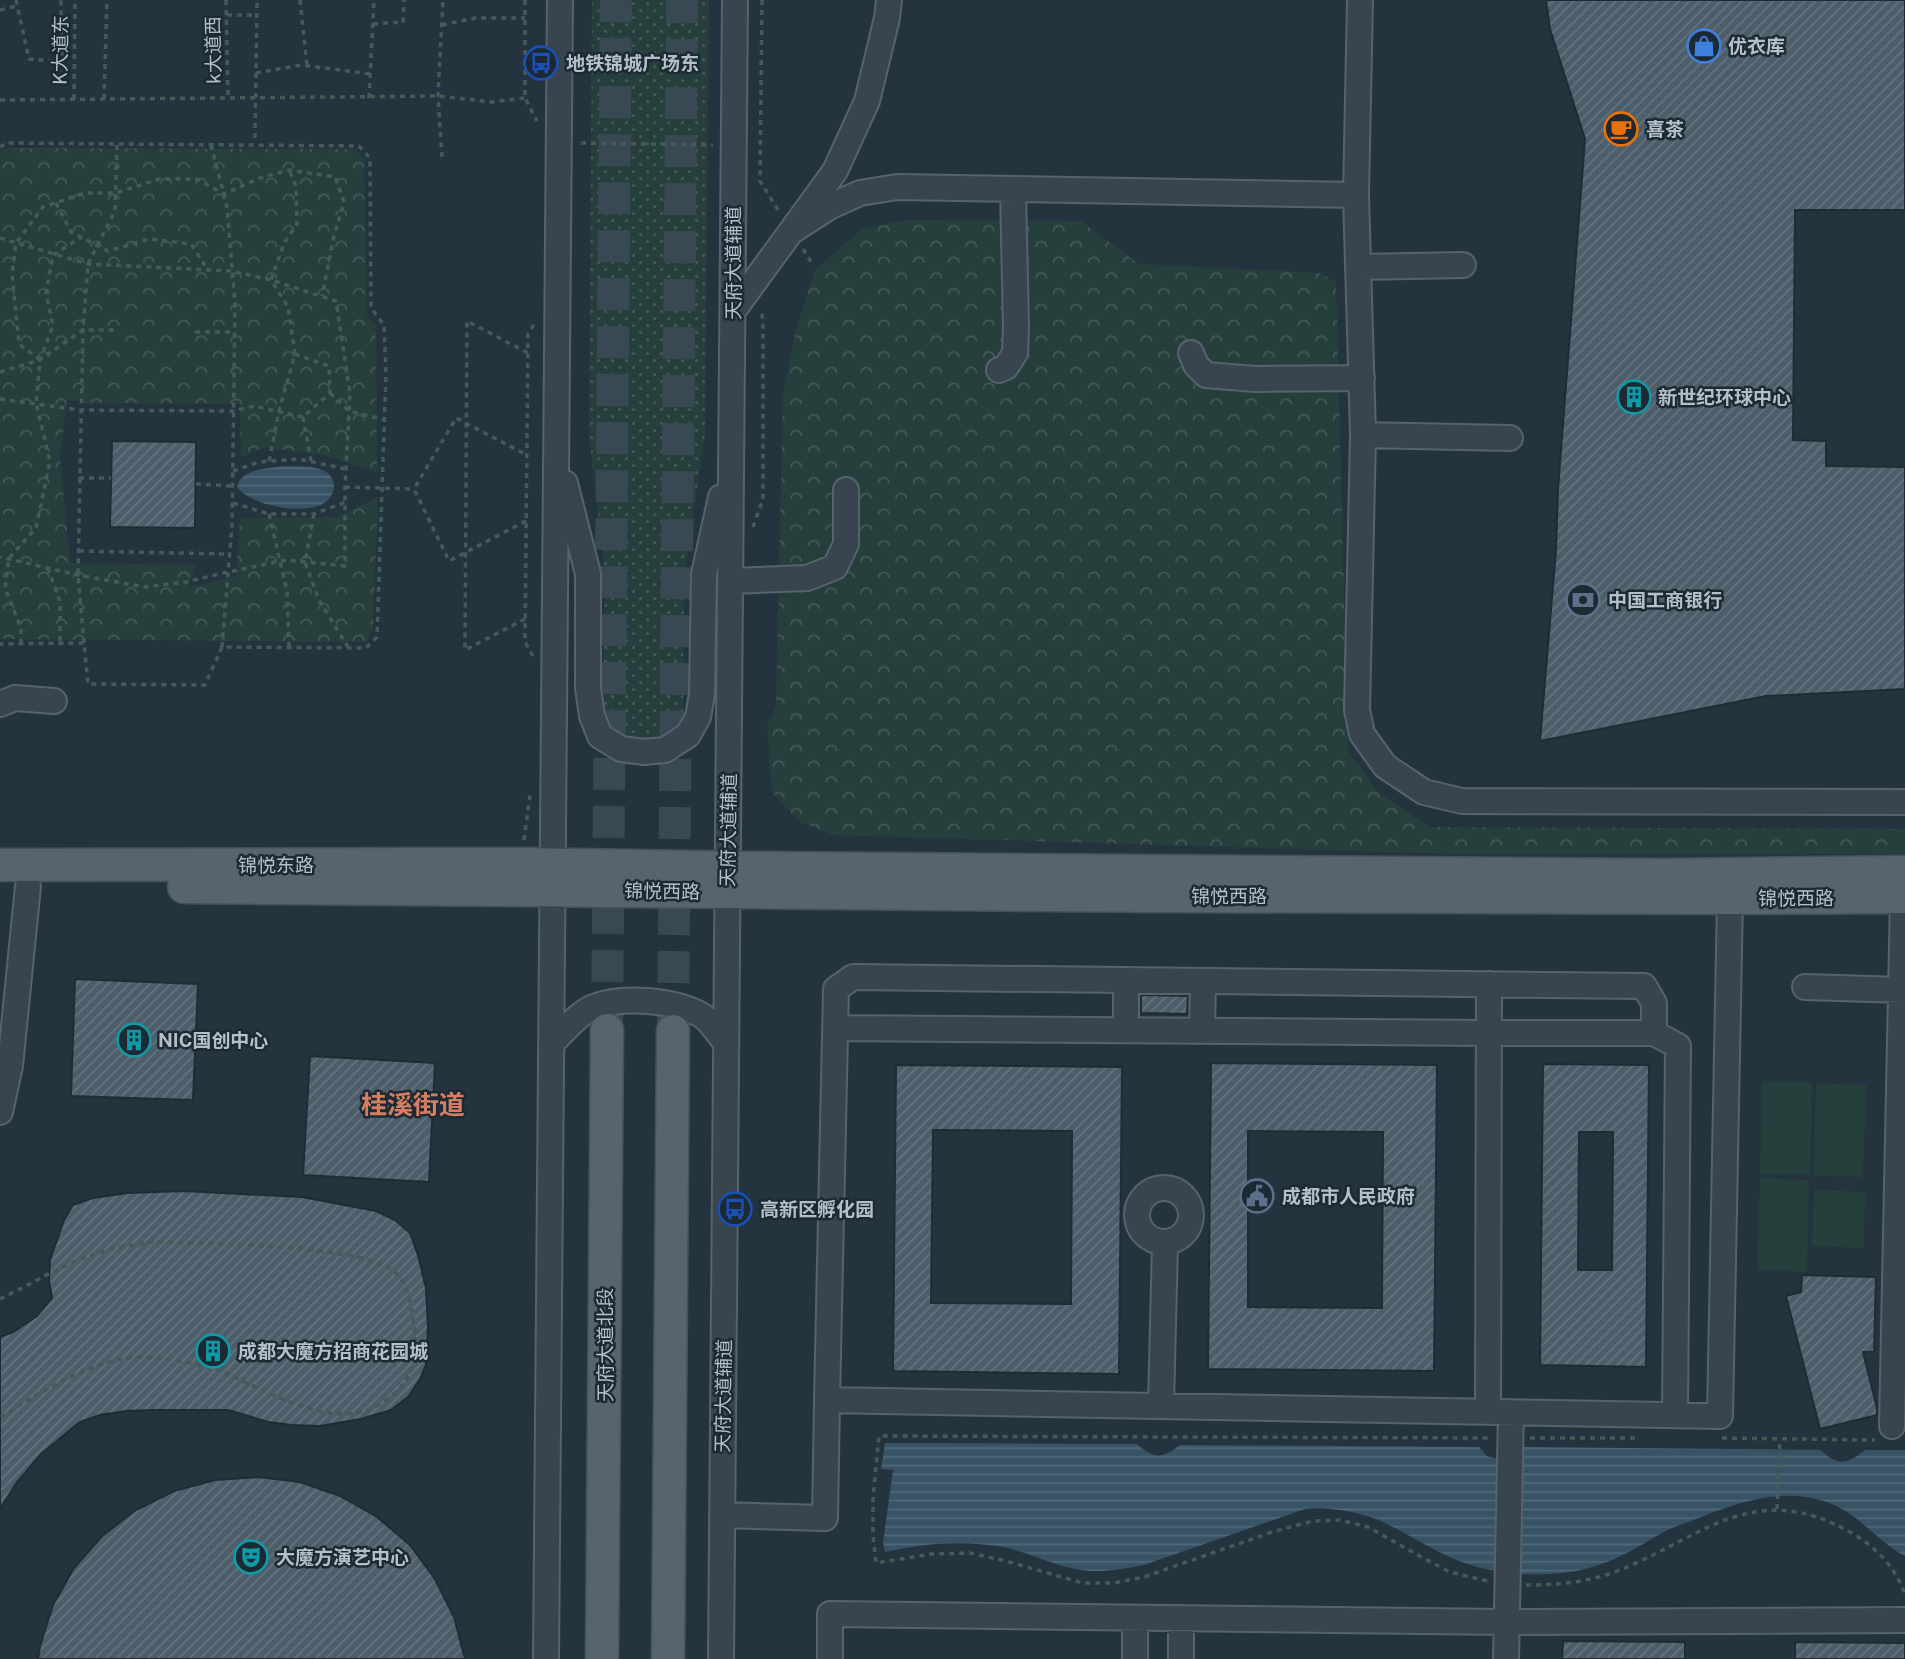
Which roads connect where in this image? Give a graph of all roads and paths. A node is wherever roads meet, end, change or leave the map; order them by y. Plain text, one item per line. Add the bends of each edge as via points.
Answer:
1 (16, 0) edge
2 (61, 0) edge
3 (75, 0) edge
4 (107, 0) edge
5 (226, 0) edge
6 (257, 0) edge
7 (300, 0) edge
8 (374, 0) edge
9 (404, 0) edge
10 (443, 0) edge
11 (525, 0) edge
12 (560, 0) edge
13 (735, 0) edge
14 (762, 0) edge
15 (889, 0) edge
16 (1360, 0) edge
17 (17, 6) junction
18 (0, 10) edge
19 (226, 15) junction
20 (257, 15) junction
21 (525, 18) junction
22 (373, 24) junction
23 (442, 24) junction
24 (307, 65) junction
25 (256, 73) junction
26 (371, 74) junction
27 (438, 96) junction
28 (369, 98) junction
29 (525, 98) junction
30 (228, 99) junction
31 (256, 99) junction
32 (0, 100) edge
33 (74, 100) junction
34 (104, 100) junction
35 (537, 121) dead end
36 (255, 138) dead end
37 (559, 142) junction
38 (117, 144) junction
39 (211, 145) junction
40 (734, 145) junction
41 (0, 147) edge
42 (442, 157) dead end
43 (289, 170) junction
44 (1013, 190) junction
45 (116, 193) junction
46 (224, 194) junction
47 (1356, 195) junction
48 (772, 200) dead end
49 (56, 202) junction
50 (792, 231) junction
51 (82, 237) junction
52 (0, 238) edge
53 (16, 243) junction
54 (98, 245) junction
55 (53, 255) junction
56 (88, 264) junction
57 (1463, 265) dead end
58 (1358, 267) junction
59 (208, 270) junction
60 (232, 271) junction
61 (271, 280) junction
62 (322, 296) junction
63 (733, 311) junction
64 (541, 312) dead end
65 (83, 330) junction
66 (116, 330) dead end
67 (195, 332) dead end
68 (234, 332) junction
69 (1191, 353) dead end
70 (295, 354) junction
71 (528, 354) junction
72 (40, 360) junction
73 (999, 370) dead end
74 (0, 372) edge
75 (1362, 377) junction
76 (330, 393) junction
77 (0, 399) edge
78 (36, 403) junction
79 (80, 410) junction
80 (233, 411) junction
81 (279, 411) junction
82 (349, 411) junction
83 (303, 417) junction
84 (384, 420) junction
85 (467, 424) junction
86 (1363, 435) junction
87 (1510, 438) dead end
88 (556, 448) junction
89 (731, 450) junction
90 (527, 455) junction
91 (270, 461) junction
92 (310, 461) junction
93 (346, 469) junction
94 (233, 471) junction
95 (79, 478) junction
96 (111, 478) dead end
97 (196, 484) dead end
98 (232, 486) junction
99 (345, 487) junction
100 (383, 489) junction
101 (414, 489) junction
102 (846, 490) dead end
103 (346, 502) junction
104 (232, 503) junction
105 (269, 514) junction
106 (314, 514) junction
107 (526, 520) junction
108 (79, 551) junction
109 (466, 551) junction
110 (230, 554) junction
111 (0, 557) edge
112 (9, 558) junction
113 (280, 562) junction
114 (305, 562) junction
115 (48, 568) junction
116 (228, 572) junction
117 (78, 575) junction
118 (730, 581) junction
119 (525, 619) junction
120 (60, 643) junction
121 (84, 643) junction
122 (0, 644) edge
123 (21, 644) junction
124 (222, 647) junction
125 (289, 648) junction
126 (348, 648) junction
127 (535, 660) dead end
128 (54, 701) dead end
129 (0, 704) edge
130 (530, 795) dead end
131 (1905, 802) edge
132 (0, 864) edge
133 (521, 864) junction
134 (553, 876) junction
135 (728, 880) junction
136 (14, 886) edge
137 (1904, 889) edge
138 (1730, 898) junction
139 (1126, 980) junction
140 (1203, 981) junction
141 (1489, 984) junction
142 (1805, 987) dead end
143 (1903, 990) edge
144 (836, 1027) junction
145 (607, 1030) tunnel mouth
146 (1126, 1030) junction
147 (673, 1031) tunnel mouth
148 (1202, 1031) junction
149 (1489, 1033) junction
150 (1654, 1033) junction
151 (726, 1043) junction
152 (551, 1044) junction
153 (0, 1112) edge
154 (1901, 1127) edge
155 (1901, 1158) edge
156 (1165, 1242) dead end
157 (0, 1299) edge
158 (827, 1400) junction
159 (1161, 1406) junction
160 (1499, 1412) junction
161 (1675, 1415) junction
162 (1720, 1416) junction
163 (0, 1418) edge
164 (1884, 1433) joint
165 (1649, 1438) dead end
166 (1780, 1442) junction
167 (1509, 1443) junction
168 (1777, 1509) junction
169 (722, 1515) junction
170 (1508, 1580) junction
171 (1905, 1595) edge
172 (1135, 1618) junction
173 (1181, 1618) junction
174 (1905, 1620) edge
175 (1507, 1622) junction
176 (546, 1659) edge
177 (602, 1659) edge
178 (668, 1659) edge
179 (721, 1659) edge
180 (830, 1659) edge
181 (1135, 1659) edge
182 (1181, 1659) edge
183 (1506, 1659) edge

1 - 17 path
2 - 17 path via 62,62 29,59
3 - 33 path, K大道东
4 - 34 path
5 - 19 path, k大道西
6 - 20 path
7 - 24 path
8 - 22 path
9 - 22 path via 403,22
10 - 23 path
11 - 21 path
12 - 37 street
13 - 40 street, 天府大道辅道
14 - 48 path via 760,181
15 - 50 street via 867,101 835,171
16 - 47 street
17 - 18 path
19 - 20 path
19 - 30 path, k大道西
20 - 25 path
21 - 23 path via 475,18
21 - 29 path
22 - 26 path
23 - 27 path
24 - 25 path
24 - 26 path
25 - 31 path
26 - 28 path
27 - 28 path
27 - 29 path via 492,102
27 - 42 path
28 - 31 path
29 - 35 path
30 - 31 path
30 - 34 path
31 - 36 path
32 - 33 path
33 - 34 path
37 - 40 path
37 - 88 street
38 - 39 path
38 - 41 path via 6,142
38 - 45 path
39 - 46 path
39 - 84 path via 359,146 370,158 371,309 384,325
40 - 63 street, 天府大道辅道
43 - 46 path
43 - 61 path via 296,186 297,224 284,243
43 - 62 path via 335,177 344,202
44 - 47 street
44 - 50 street via 897,187 860,193
44 - 73 street via 1015,353
45 - 46 path via 159,178 197,179
45 - 49 path via 85,193
45 - 54 path via 115,211
46 - 60 path
47 - 58 street
49 - 51 path via 71,232
49 - 53 path via 43,206
50 - 63 street
51 - 54 path
51 - 55 path
52 - 53 path
53 - 55 path
53 - 72 path via 12,274 19,344
54 - 56 path
54 - 59 path via 108,251 150,239 191,244
55 - 56 path
55 - 72 path via 46,293 53,326
56 - 59 path
56 - 65 path
57 - 58 street
58 - 75 street
59 - 60 path
60 - 61 path
60 - 68 path
61 - 62 path
61 - 70 path via 288,307
62 - 82 path via 336,301
63 - 89 street, 天府大道辅道
64 - 71 path via 528,334
65 - 66 path
65 - 72 path
65 - 79 path
67 - 68 path
68 - 80 path
69 - 75 street via 1206,375
70 - 76 path via 329,366
70 - 81 path
71 - 85 path via 467,321
71 - 90 path
72 - 74 path
72 - 78 path
75 - 86 street
76 - 82 path
76 - 83 path
77 - 78 path
78 - 79 path
78 - 112 path via 50,461 36,528
79 - 80 path
79 - 95 path
80 - 81 path via 254,406
80 - 94 path
81 - 83 path
81 - 91 path
82 - 84 path
82 - 93 path
83 - 92 path
84 - 100 path
85 - 90 path
85 - 101 path via 456,418
85 - 109 path
86 - 87 street
86 - 131 street via 1357,710 1362,734 1385,766 1423,792 1462,801
88 - 89 street via 588,574 592,716 600,736 621,749 644,751 665,750 688,735 698,717 704,573
88 - 134 street
89 - 118 street, 天府大道辅道
90 - 107 path
91 - 92 path
91 - 94 path
92 - 93 path
93 - 99 path
94 - 98 path
95 - 96 path
95 - 108 path
97 - 98 path
98 - 104 path
99 - 100 path
99 - 103 path
100 - 101 path
100 - 126 path via 377,637 366,648
101 - 109 path via 449,562
102 - 118 street via 846,544 835,567 807,578
103 - 106 path
103 - 114 path via 345,566
104 - 105 path
104 - 110 path
105 - 106 path
105 - 113 path
106 - 114 path
107 - 109 path
107 - 119 path
108 - 110 path
108 - 117 path
109 - 119 path via 466,650
110 - 116 path
111 - 112 path
112 - 115 path
112 - 123 path via 5,588 21,628
113 - 114 path
113 - 116 path
113 - 125 path via 287,591
114 - 126 path via 319,600
115 - 117 path
115 - 120 path via 60,602
116 - 117 path via 145,587
116 - 124 path
117 - 121 path
118 - 135 street, 天府大道辅道
119 - 127 path via 525,642
120 - 121 path
120 - 123 path
121 - 124 path via 88,684 205,685
122 - 123 path
124 - 125 path
125 - 126 path
128 - 129 street via 15,698
130 - 133 path
132 - 133 main road, 锦悦东路
133 - 134 main road, 锦悦东路
134 - 135 main road, 锦悦西路
134 - 136 main road, 锦悦东路
134 - 152 street
135 - 137 main road, 锦悦西路 via 1665,875
135 - 138 main road, 锦悦西路
135 - 151 street, 天府大道辅道
136 - 153 street via 10,1066
137 - 138 main road, 锦悦西路
137 - 143 street
138 - 162 street
139 - 140 street
139 - 144 street via 853,977 836,989
139 - 146 street
140 - 141 street
140 - 148 street
141 - 149 street
141 - 150 street via 1644,986 1654,1003
142 - 143 street
143 - 154 street
144 - 146 street
144 - 158 street
145 - 177 main road, 天府大道北段
146 - 148 street
147 - 178 main road
148 - 149 street
149 - 150 street
149 - 160 street
150 - 161 street via 1678,1046
151 - 152 street via 704,1017 681,1006 621,1001 591,1009
151 - 169 street, 天府大道辅道
152 - 176 street
154 - 155 street
155 - 164 street
156 - 159 street
157 - 163 path via 78,1260 152,1242 320,1252 376,1262 397,1274 411,1306 416,1356 411,1373 387,1400 361,1412 342,1414 302,1407 215,1370 138,1357 114,1359 73,1377
158 - 159 street
158 - 169 street via 825,1518
159 - 160 street
160 - 161 street
160 - 167 street
161 - 162 street
162 - 166 path via 1719,1438
164 - 166 path
165 - 167 path
166 - 168 path
167 - 170 street
167 - 170 path via 879,1436 873,1497 876,1563 970,1553 1083,1583 1114,1583 1144,1577 1272,1532 1313,1521 1340,1520 1368,1527 1450,1572 1482,1581
168 - 170 path via 1721,1520 1605,1575 1545,1585
168 - 171 path via 1834,1523 1863,1539 1885,1559
169 - 179 street, 天府大道辅道
170 - 175 street
172 - 173 street
172 - 180 street via 830,1614
172 - 181 street
173 - 175 street
173 - 182 street
174 - 175 street
175 - 183 street

